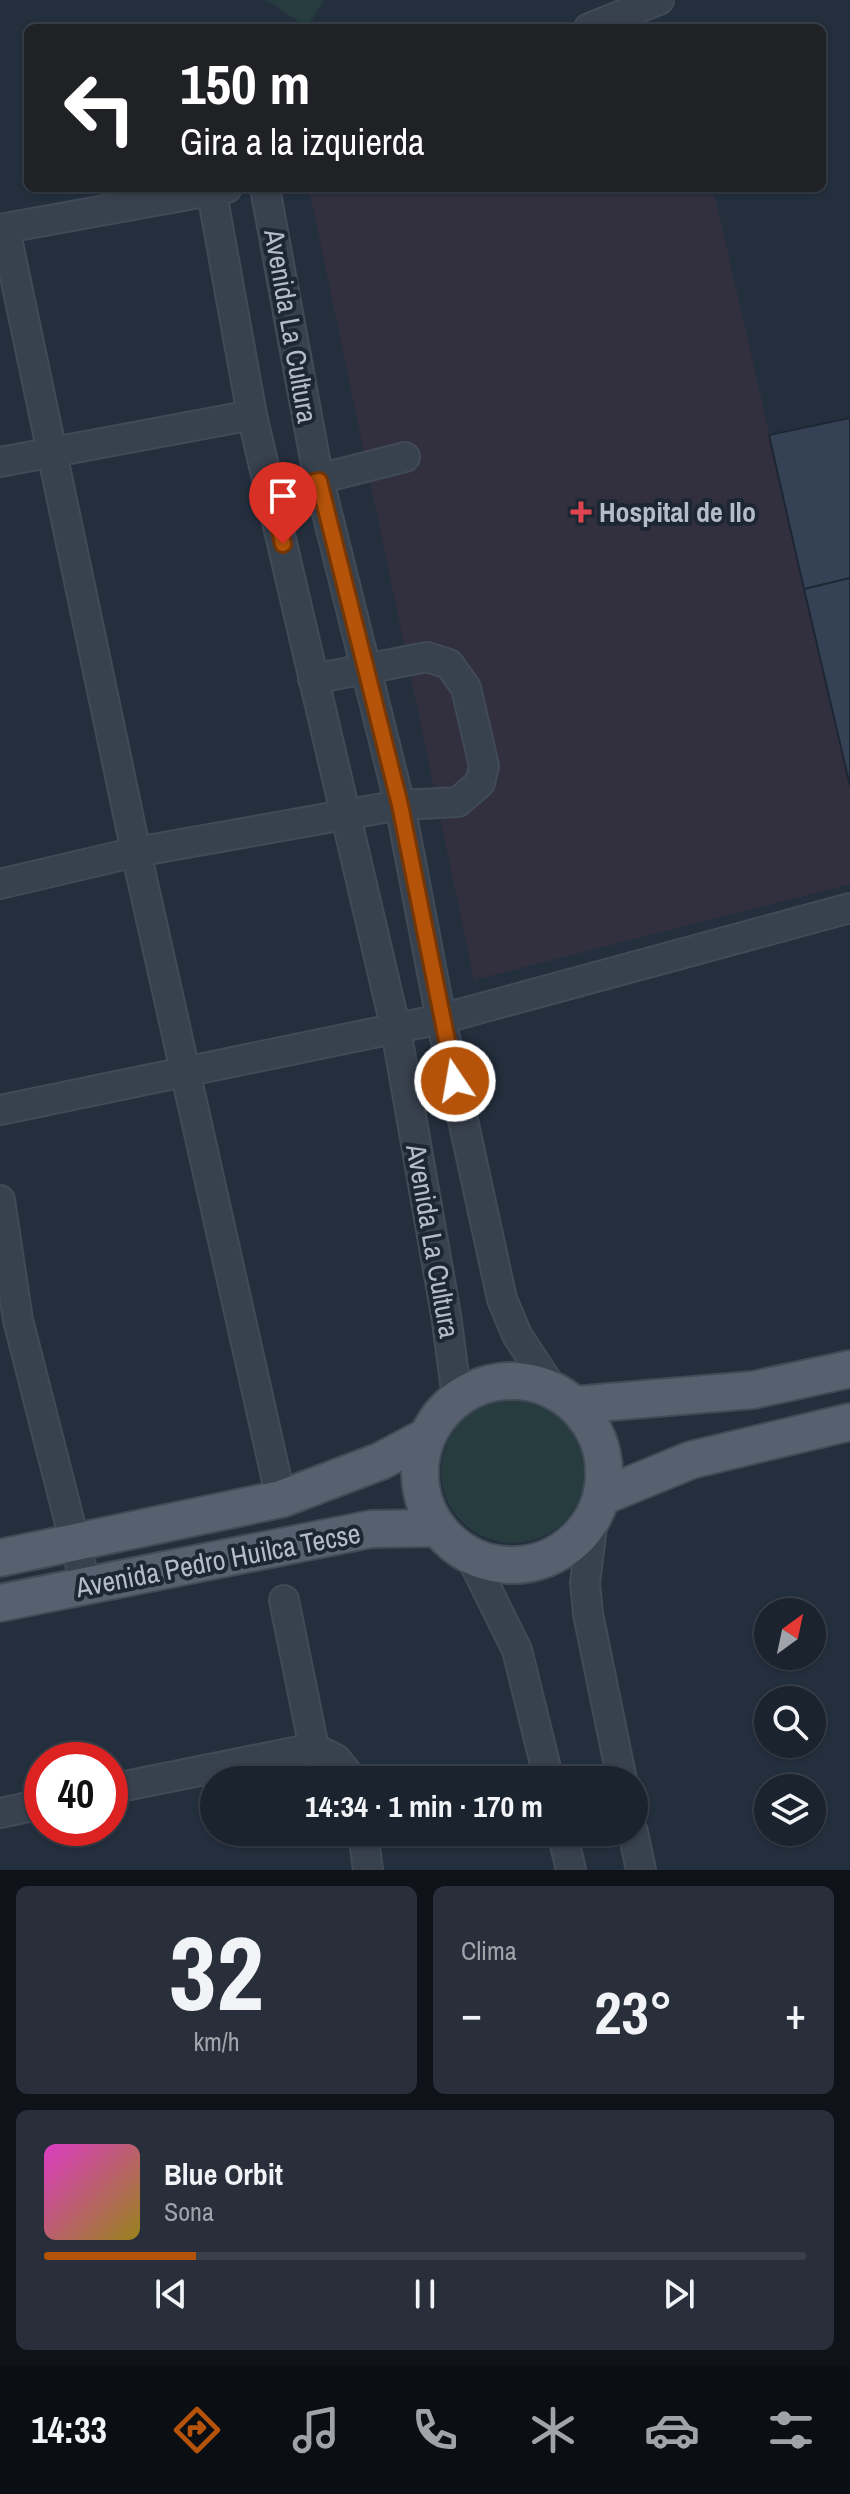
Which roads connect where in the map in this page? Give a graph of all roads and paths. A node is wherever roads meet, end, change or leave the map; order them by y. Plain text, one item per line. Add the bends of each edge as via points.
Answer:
1 (659, 0) edge
2 (599, 24) edge
3 (214, 192) edge
4 (220, 192) edge
5 (266, 192) edge
6 (2, 229) edge
7 (252, 415) junction
8 (52, 452) junction
9 (405, 457) dead end
10 (0, 462) edge
11 (319, 481) junction
12 (271, 491) junction
13 (366, 668) junction
14 (313, 679) junction
15 (400, 805) junction
16 (346, 817) junction
17 (136, 852) junction
18 (0, 884) edge
19 (850, 908) edge
20 (441, 1019) junction
21 (396, 1030) junction
22 (187, 1070) junction
23 (0, 1110) edge
24 (0, 1200) edge
25 (9, 1322) edge
26 (850, 1369) edge
27 (457, 1398) junction
28 (563, 1398) junction
29 (850, 1422) edge
30 (426, 1437) junction
31 (281, 1499) junction
32 (597, 1508) junction
33 (438, 1528) junction
34 (77, 1542) junction
35 (470, 1555) junction
36 (0, 1558) edge
37 (86, 1586) junction
38 (284, 1600) dead end
39 (0, 1603) edge
40 (314, 1748) junction
41 (342, 1766) edge
42 (546, 1766) edge
43 (619, 1766) edge
44 (128, 1785) edge
45 (24, 1808) edge
46 (0, 1813) edge
47 (365, 1846) edge
48 (565, 1846) edge
49 (636, 1846) edge
50 (368, 1870) edge
51 (571, 1870) edge
52 (641, 1870) edge

1 - 2 street
3 - 6 street
4 - 7 street, Avenida La Cultura
5 - 11 street, Avenida La Cultura
6 - 8 street
7 - 8 street
7 - 12 street, Avenida La Cultura
8 - 10 street
8 - 17 street
9 - 11 street
11 - 12 street
11 - 13 street, Avenida La Cultura
12 - 14 street, Avenida La Cultura
13 - 14 street
13 - 15 street, Avenida La Cultura
13 - 15 street via 439,659 458,672 466,688 484,766 480,783 458,802
14 - 16 street, Avenida La Cultura
15 - 16 street
15 - 20 street, Avenida La Cultura
16 - 17 street
16 - 21 street, Avenida La Cultura
17 - 18 street
17 - 22 street
19 - 20 street
20 - 21 street
20 - 28 street, Avenida La Cultura via 502,1299 517,1335
21 - 22 street
21 - 27 street, Avenida La Cultura
22 - 23 street
22 - 31 street
24 - 25 street
25 - 34 street
26 - 28 main road via 753,1390
27 - 28 main road via 504,1381 529,1382
27 - 30 main road
28 - 32 main road via 590,1424 600,1447 604,1472
29 - 32 main road via 691,1460
30 - 31 main road, Avenida Pedro Huilca Tecse via 381,1461
30 - 33 main road via 420,1484
31 - 34 main road, Avenida Pedro Huilca Tecse
32 - 35 main road via 571,1545 536,1562 491,1563
32 - 43 street via 585,1583
33 - 35 main road
33 - 37 main road, Avenida Pedro Huilca Tecse via 371,1529
34 - 36 main road, Avenida Pedro Huilca Tecse
34 - 37 street
35 - 42 street via 517,1650
37 - 39 main road, Avenida Pedro Huilca Tecse
38 - 40 street
40 - 41 street
40 - 44 street
45 - 46 street
47 - 50 street
48 - 51 street
49 - 52 street

